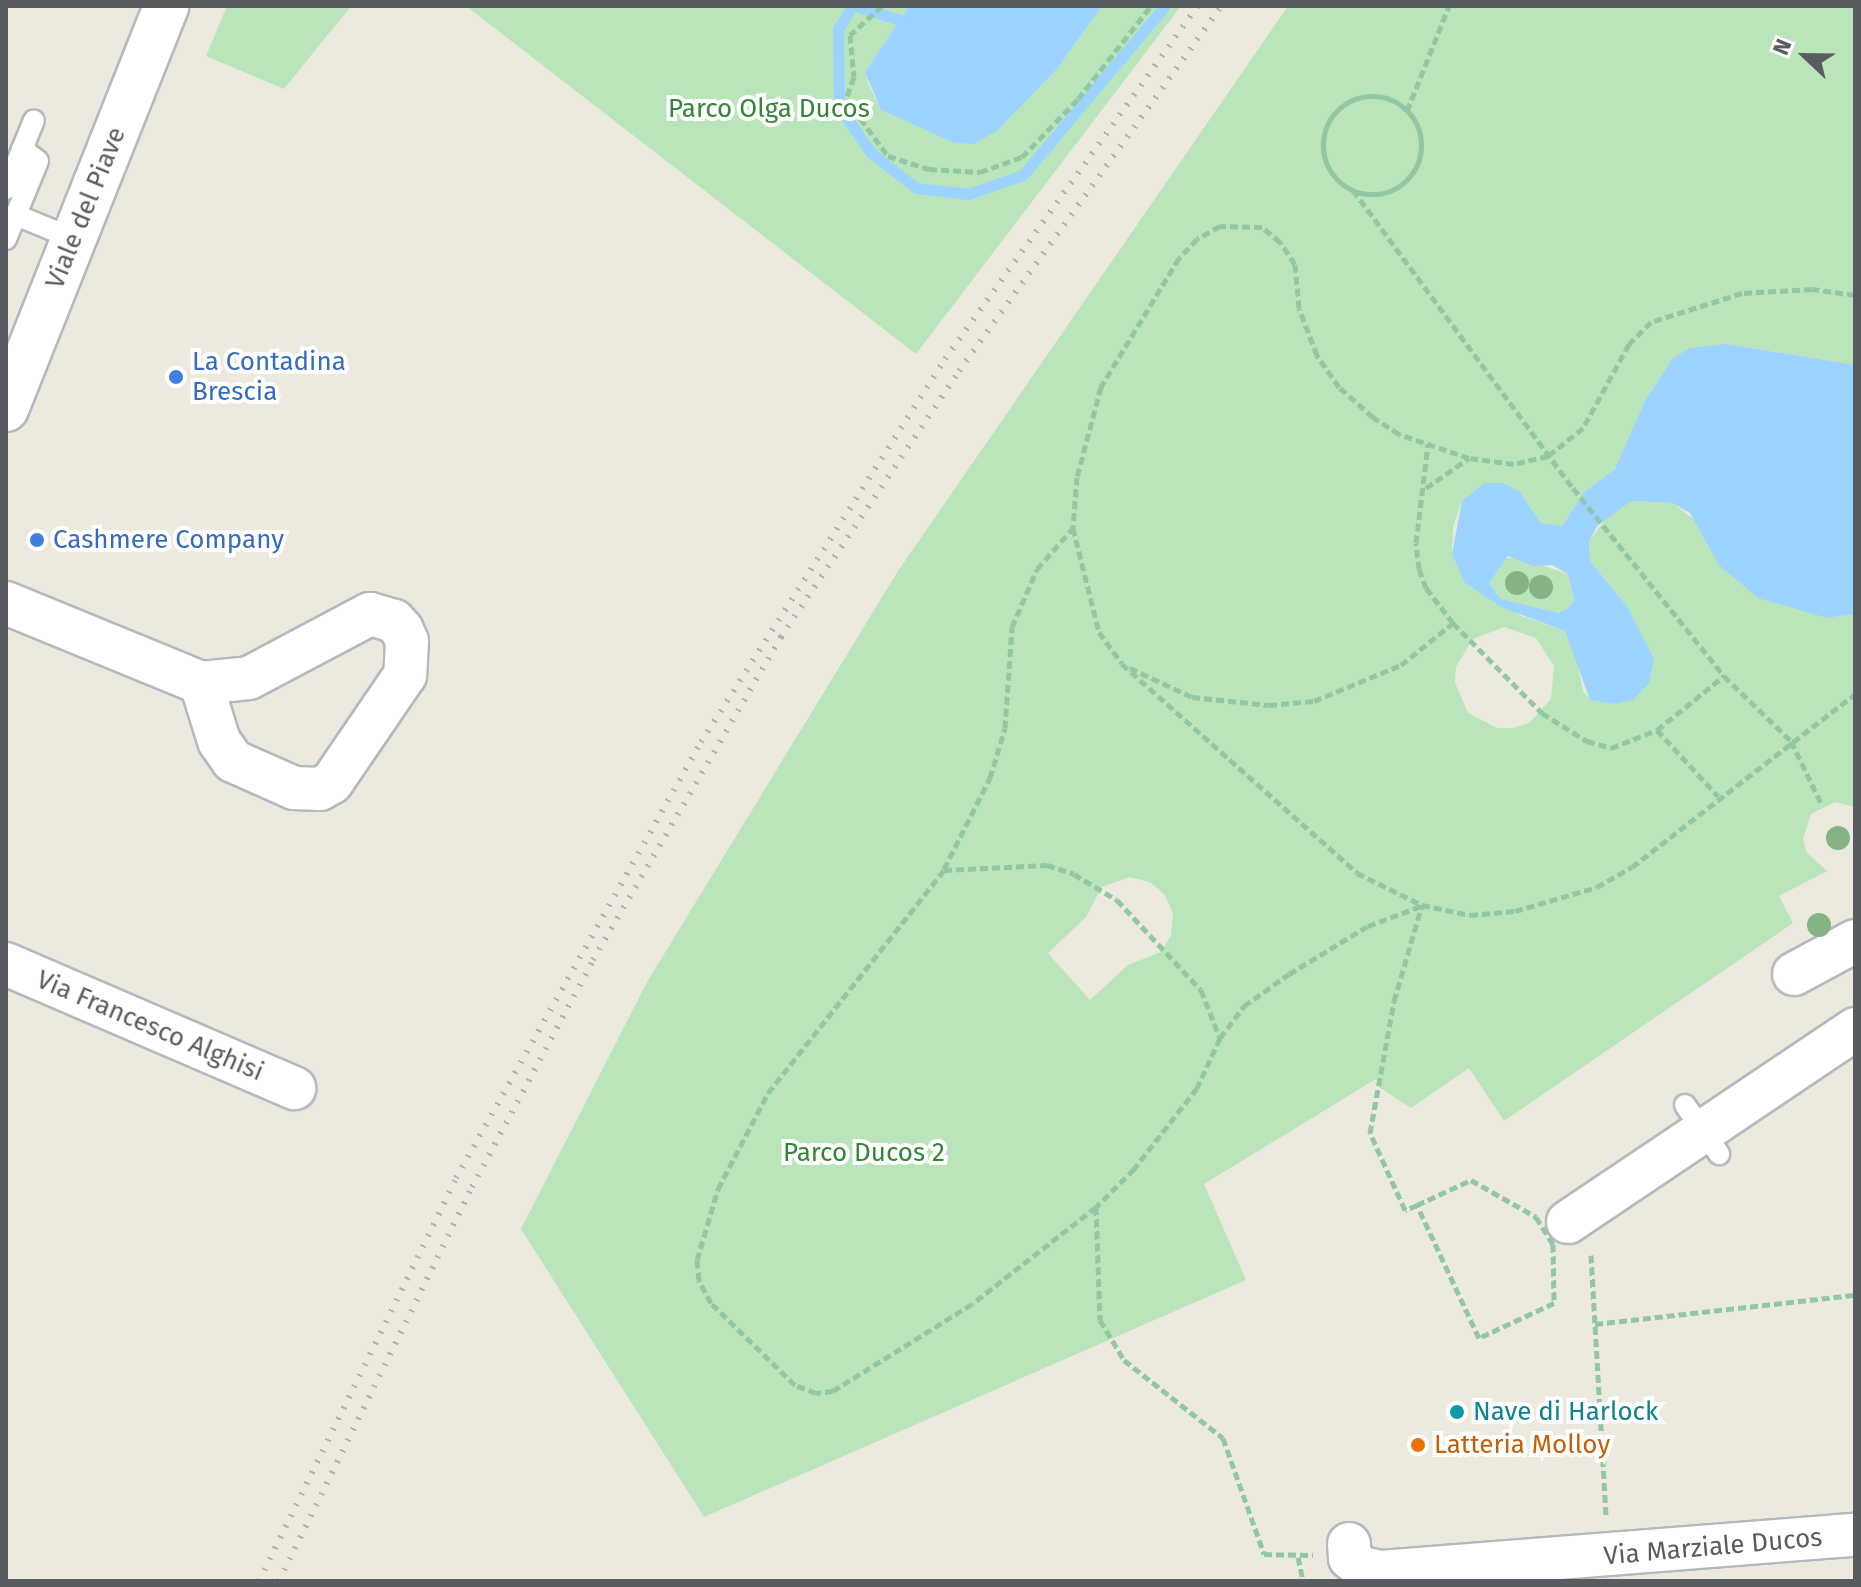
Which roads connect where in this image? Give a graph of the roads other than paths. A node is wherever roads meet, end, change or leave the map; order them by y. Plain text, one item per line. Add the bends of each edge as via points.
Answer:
1 (166, 6) edge
2 (34, 120) dead end
3 (22, 149) junction
4 (6, 189) edge
5 (16, 215) junction
6 (6, 239) edge
7 (74, 239) junction
8 (6, 409) edge
9 (6, 603) edge
10 (201, 683) junction
11 (1855, 941) edge
12 (6, 964) edge
13 (1794, 974) dead end
14 (1855, 1029) edge
15 (294, 1088) dead end
16 (1577, 1214) road end
17 (1855, 1535) edge
18 (1350, 1546) road end

1 - 7 main road, Viale del Piave
2 - 3 lane
3 - 4 lane
3 - 5 lane via 38,161
5 - 6 lane
5 - 7 lane
7 - 8 main road, Viale del Piave
9 - 10 street
10 - 10 street via 249,678 370,614 394,621 407,641 399,690 341,772 320,789 294,788 233,761 219,741
11 - 13 street
12 - 15 street, Via Francesco Alghisi
14 - 16 street
17 - 18 street, Via Marziale Ducos via 1381,1572 1362,1568

